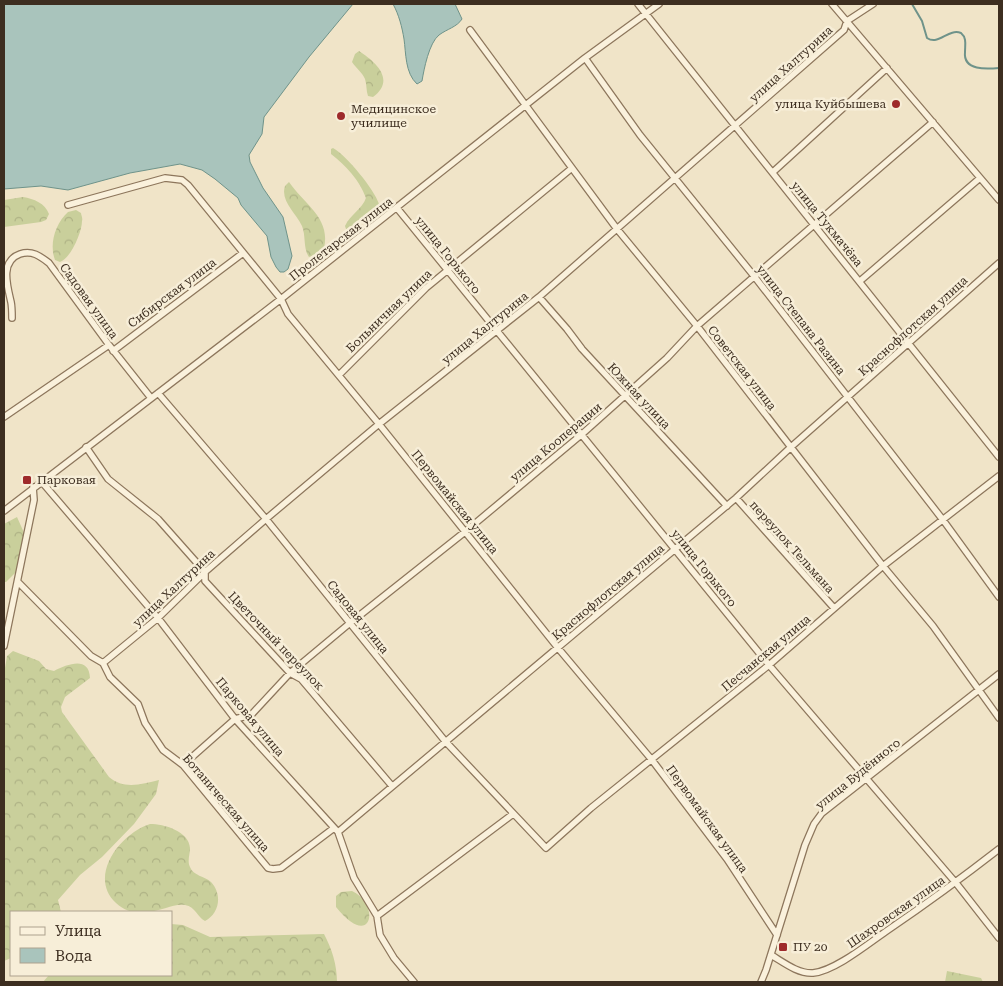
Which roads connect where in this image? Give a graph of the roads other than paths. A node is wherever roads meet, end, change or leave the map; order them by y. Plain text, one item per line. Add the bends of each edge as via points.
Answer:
1 (638, 4) edge
2 (659, 4) edge
3 (832, 4) edge
4 (874, 4) edge
5 (647, 14) junction
6 (848, 21) junction
7 (470, 30) dead end
8 (585, 58) junction
9 (887, 68) junction
10 (525, 105) junction
11 (933, 122) junction
12 (736, 126) junction
13 (572, 168) junction
14 (774, 172) junction
15 (980, 178) junction
16 (675, 179) junction
17 (999, 200) edge
18 (68, 205) dead end
19 (397, 208) junction
20 (815, 224) junction
21 (617, 229) junction
22 (243, 252) junction
23 (999, 262) edge
24 (447, 270) junction
25 (754, 276) junction
26 (860, 281) junction
27 (539, 297) junction
28 (281, 299) junction
29 (12, 318) dead end
30 (697, 326) junction
31 (498, 332) junction
32 (908, 344) junction
33 (111, 348) junction
34 (338, 374) junction
35 (158, 394) junction
36 (626, 395) junction
37 (151, 398) junction
38 (848, 398) junction
39 (4, 417) edge
40 (380, 424) junction
41 (581, 435) junction
42 (86, 447) junction
43 (791, 447) junction
44 (999, 457) edge
45 (999, 476) edge
46 (41, 481) junction
47 (33, 488) junction
48 (736, 498) junction
49 (727, 506) junction
50 (4, 511) edge
51 (266, 519) junction
52 (943, 520) junction
53 (466, 531) junction
54 (675, 549) junction
55 (883, 566) junction
56 (205, 572) junction
57 (18, 582) junction
58 (999, 597) edge
59 (834, 608) junction
60 (158, 618) junction
61 (350, 623) junction
62 (4, 646) edge
63 (558, 648) junction
64 (103, 663) junction
65 (769, 665) junction
66 (290, 673) junction
67 (999, 674) edge
68 (979, 690) junction
69 (999, 718) edge
70 (235, 719) junction
71 (445, 741) junction
72 (652, 760) junction
73 (183, 765) junction
74 (866, 778) junction
75 (392, 786) junction
76 (513, 814) junction
77 (336, 830) junction
78 (546, 848) joint
79 (999, 849) edge
80 (956, 882) junction
81 (377, 916) junction
82 (777, 935) junction
83 (999, 938) edge
84 (771, 955) junction
85 (414, 982) edge
86 (761, 982) edge

1 - 5 street, улица Тукмачёва
2 - 5 street, Пролетарская улица
3 - 6 street
4 - 6 street, улица Халтурина
5 - 8 street, Пролетарская улица
5 - 12 street, улица Тукмачёва
6 - 9 street
6 - 12 street, улица Халтурина via 844,30
7 - 10 street, Советская улица
8 - 10 street, Пролетарская улица
8 - 16 street, улица Степана Разина
9 - 11 street
9 - 14 street
10 - 13 street, Советская улица
10 - 19 street, Пролетарская улица
11 - 15 street
11 - 20 street, улица Кооперации
12 - 14 street, улица Тукмачёва
12 - 16 street, улица Халтурина
13 - 21 street, Советская улица
13 - 24 street, Больничная улица
14 - 20 street, улица Тукмачёва
15 - 17 street
15 - 26 street
16 - 21 street, улица Халтурина
16 - 25 street, улица Степана Разина
18 - 22 street, Первомайская улица via 153,180 175,178 188,185
19 - 24 street, улица Горького
19 - 28 street, Пролетарская улица
20 - 25 street, улица Кооперации
20 - 26 street, улица Тукмачёва
21 - 27 street, улица Халтурина
21 - 30 street, Советская улица
22 - 28 street, Первомайская улица
22 - 33 street, Сибирская улица
23 - 32 street, Краснофлотская улица
24 - 31 street, улица Горького
24 - 34 street, Больничная улица
25 - 30 street, улица Кооперации
25 - 38 street, улица Степана Разина
26 - 32 street, улица Тукмачёва
27 - 31 street, улица Халтурина
27 - 36 street, Южная улица
28 - 34 street, Первомайская улица via 288,314
28 - 35 street, Пролетарская улица
29 - 33 street, Садовая улица via 5,269 8,260 19,254 31,253 49,263
30 - 36 street, улица Кооперации
30 - 43 street, Советская улица
31 - 40 street, улица Халтурина
31 - 41 street, улица Горького
32 - 38 street, Краснофлотская улица
32 - 44 street, улица Тукмачёва
33 - 37 street, Садовая улица
33 - 39 street, Сибирская улица
34 - 40 street, Первомайская улица
35 - 37 street, Пролетарская улица
35 - 51 street, Садовая улица
36 - 41 street, улица Кооперации
36 - 49 street, Южная улица
37 - 42 street, Пролетарская улица
38 - 43 street, Краснофлотская улица
38 - 52 street, улица Степана Разина
40 - 51 street, улица Халтурина
40 - 53 street, Первомайская улица
41 - 53 street, улица Кооперации
41 - 54 street, улица Горького
42 - 46 street, Пролетарская улица
42 - 56 street, Цветочный переулок via 108,479 158,520
43 - 48 street, Краснофлотская улица
43 - 55 street, Советская улица
45 - 52 street, Песчанская улица
46 - 47 street, Пролетарская улица
46 - 60 street, Парковая улица
47 - 50 street, Пролетарская улица
47 - 57 street via 34,500
48 - 49 street, Краснофлотская улица
48 - 59 street, переулок Тельмана
49 - 54 street, Краснофлотская улица
51 - 56 street, улица Халтурина
51 - 61 street, Садовая улица
52 - 55 street, Песчанская улица
52 - 58 street, улица Степана Разина
53 - 61 street, улица Кооперации
53 - 63 street, Первомайская улица
54 - 63 street, Краснофлотская улица
54 - 65 street, улица Горького
55 - 59 street, Песчанская улица
55 - 68 street, Советская улица via 933,626
56 - 60 street, улица Халтурина
56 - 66 street, Цветочный переулок via 205,581
57 - 62 street
57 - 64 street, Ботаническая улица via 91,656
59 - 65 street, Песчанская улица
60 - 64 street, улица Халтурина
60 - 70 street, Парковая улица
61 - 66 street, улица Кооперации
61 - 71 street, Садовая улица
63 - 71 street, Краснофлотская улица
63 - 72 street, Первомайская улица
64 - 73 street, Ботаническая улица via 110,677 138,704 145,723 163,750
65 - 72 street, Песчанская улица
65 - 74 street, улица Горького
66 - 70 street, улица Кооперации via 251,715
66 - 75 street, Цветочный переулок via 301,679
67 - 68 street, улица Будённого
68 - 69 street, Советская улица
68 - 74 street, улица Будённого
70 - 73 street, улица Кооперации
70 - 77 street, Парковая улица
71 - 75 street, Краснофлотская улица
71 - 76 street, Садовая улица
72 - 78 street, Песчанская улица
72 - 82 street, Первомайская улица via 727,859
73 - 77 street, Ботаническая улица via 268,868 281,868
74 - 80 street, улица Горького
74 - 82 street, улица Будённого via 822,813 814,824 804,845
75 - 77 street, Краснофлотская улица
76 - 78 street, Садовая улица
76 - 81 street
77 - 81 street, Парковая улица via 354,878
79 - 80 street, Шахровская улица
80 - 83 street, улица Горького
80 - 84 street, Шахровская улица via 860,950 824,971 810,973 796,969
81 - 85 street, Парковая улица via 380,935
82 - 84 street, улица Будённого
84 - 86 street, улица Будённого

